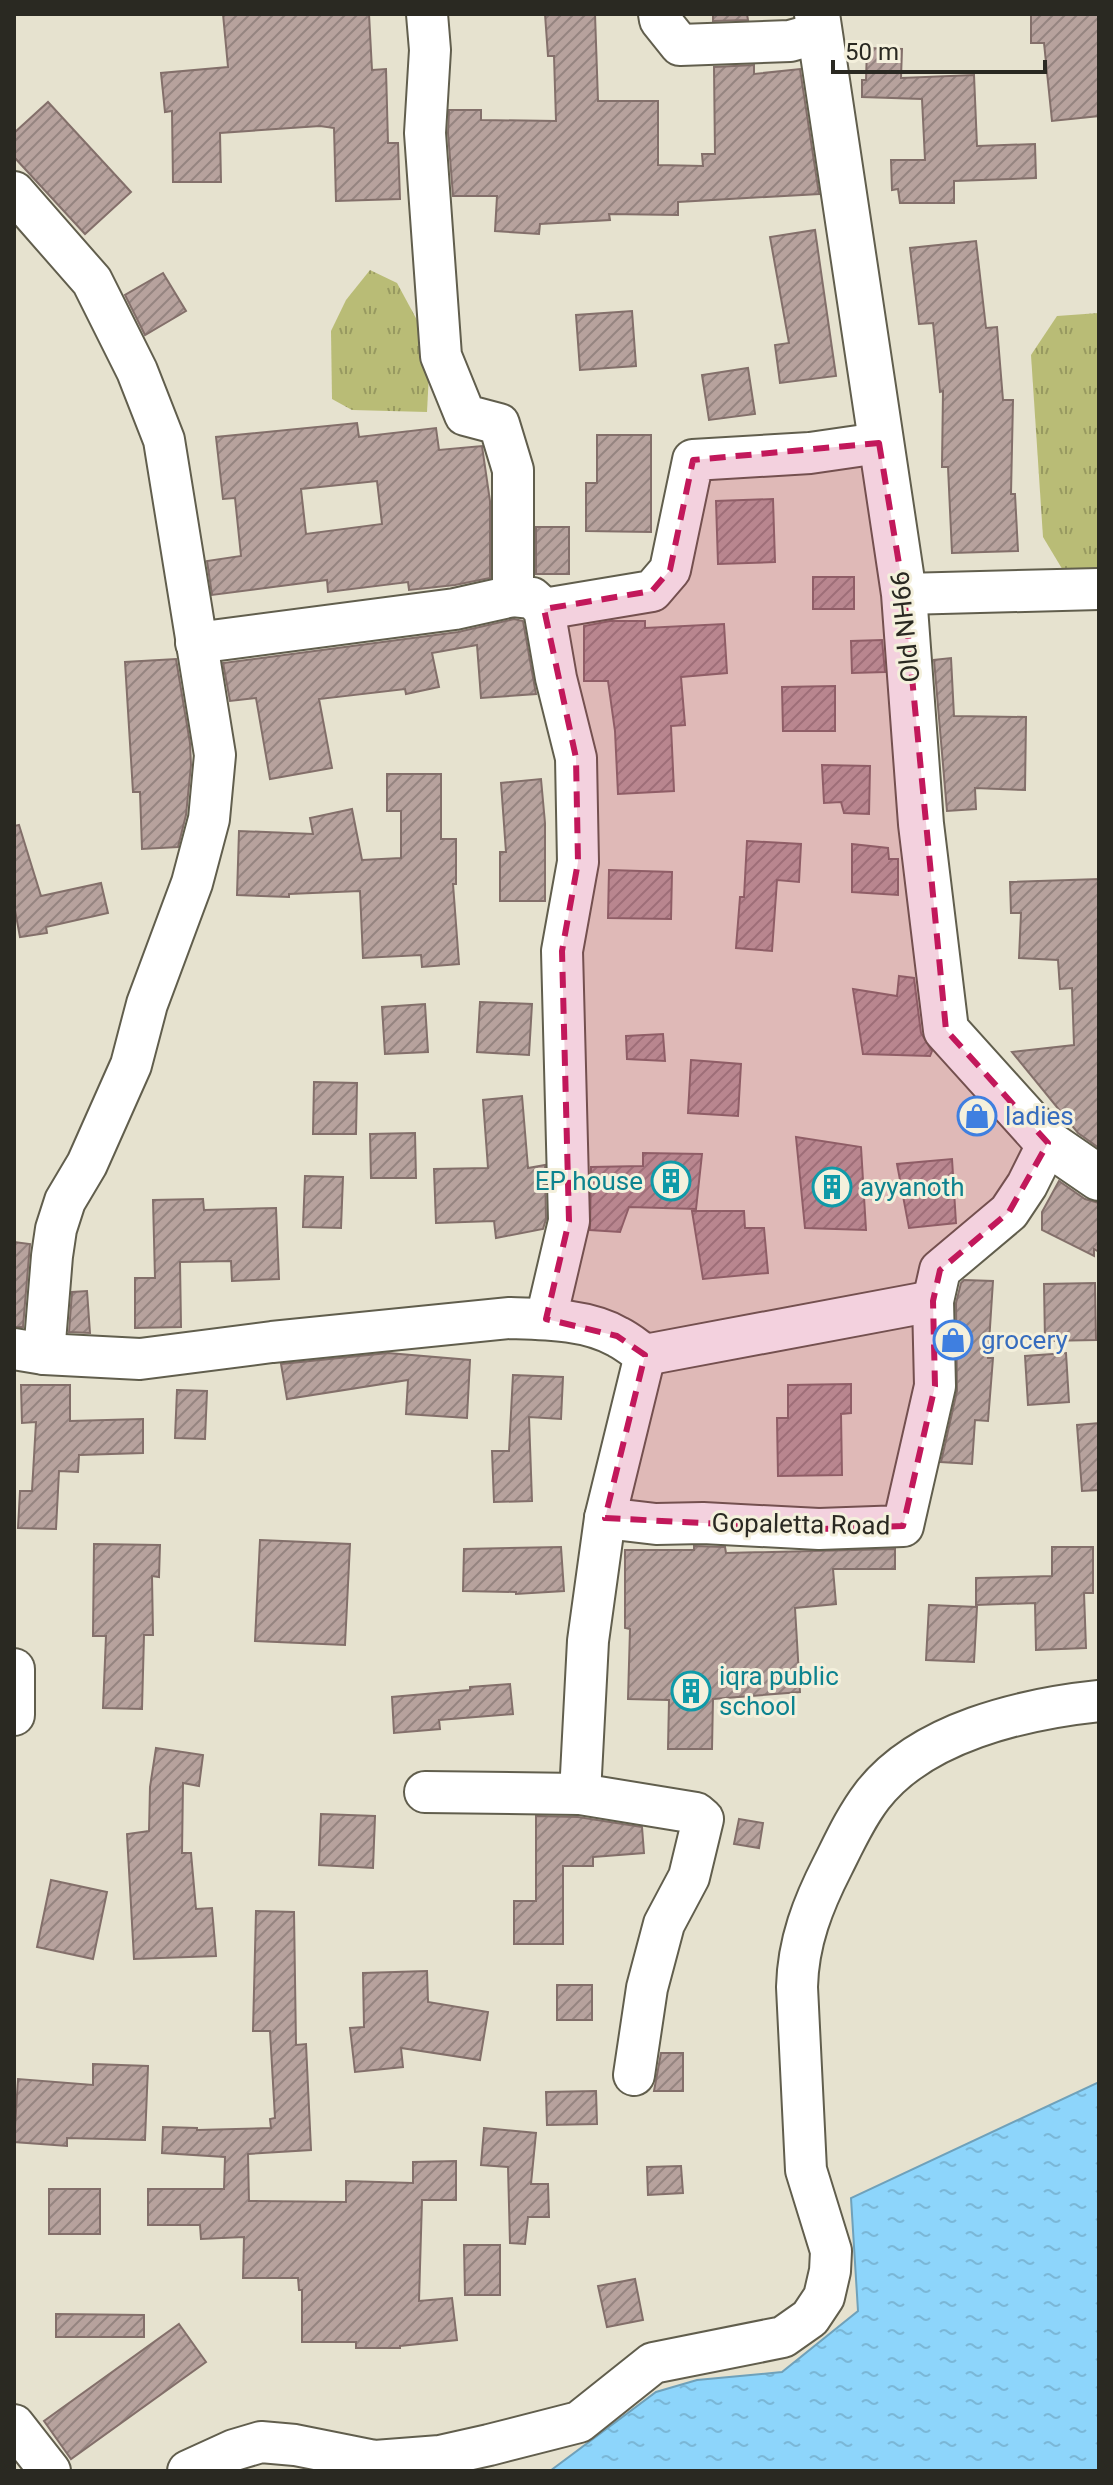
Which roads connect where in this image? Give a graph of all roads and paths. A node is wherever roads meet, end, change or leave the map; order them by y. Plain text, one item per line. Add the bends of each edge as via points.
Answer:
1 (427, 14) edge
2 (659, 14) edge
3 (818, 23) edge
4 (14, 192) edge
5 (879, 443) junction
6 (1099, 589) edge
7 (904, 594) junction
8 (528, 602) junction
9 (196, 643) junction
10 (1048, 1143) junction
11 (1099, 1178) edge
12 (933, 1301) junction
13 (546, 1319) junction
14 (29, 1352) edge
15 (645, 1355) junction
16 (605, 1518) junction
17 (1099, 1701) edge
18 (425, 1792) dead end
19 (580, 1794) junction
20 (634, 2075) dead end
21 (14, 2425) edge
22 (50, 2471) edge
23 (188, 2471) edge

1 - 8 street via 426,148 441,356 465,415 499,424 513,470
2 - 3 street via 680,45 790,41
3 - 5 main road, Old NH66
4 - 9 street via 92,281 137,371 164,440
5 - 7 main road, Old NH66
5 - 8 street via 693,460 670,570 652,591
6 - 7 street
7 - 10 main road, Old NH66 via 921,824 946,1030
8 - 9 street
8 - 13 street via 556,678 576,758 578,862 562,951 569,1221
9 - 14 street via 215,755 209,819 131,1065 65,1201
10 - 11 main road, Old NH66
10 - 12 street, Gopaletta Road via 1009,1212 940,1270
12 - 15 street
12 - 16 street, Gopaletta Road via 935,1386 903,1526 819,1529
13 - 14 street via 466,1321 140,1359
13 - 15 street via 595,1328
15 - 16 street
16 - 19 street via 588,1641
17 - 23 street via 980,1726 897,1770 854,1822 826,1878 803,1935 797,1987 806,2170 831,2251 830,2271 824,2297 798,2329 783,2337 653,2363 579,2422 489,2445 440,2456 375,2461 261,2442
18 - 19 street
19 - 20 street via 696,1813 703,1819 689,1877 664,1924 647,1988
21 - 22 street

